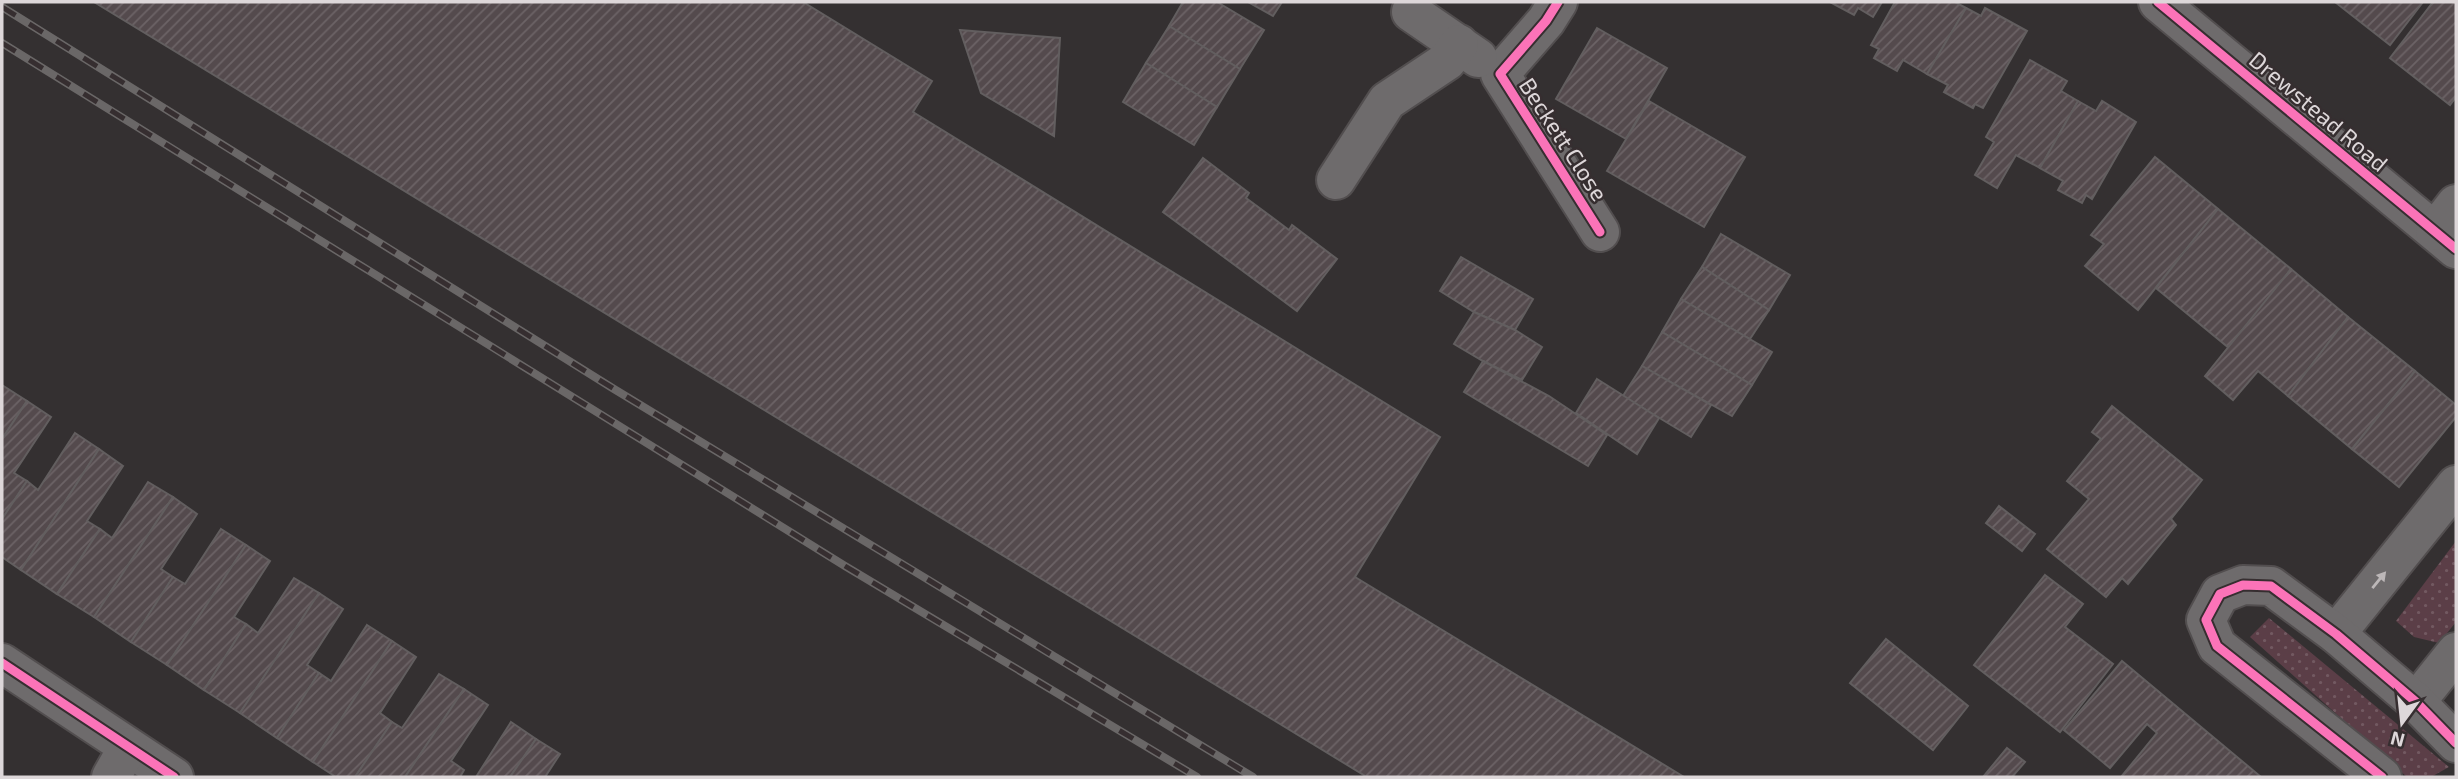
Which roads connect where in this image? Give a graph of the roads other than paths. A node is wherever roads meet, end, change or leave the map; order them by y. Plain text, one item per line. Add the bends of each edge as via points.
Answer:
1 (1558, 2) edge
2 (2158, 2) edge
3 (1411, 12) dead end
4 (1459, 44) junction
5 (1500, 74) junction
6 (1336, 180) dead end
7 (2449, 228) edge
8 (1600, 232) dead end
9 (2456, 485) edge
10 (2336, 634) junction
11 (2456, 652) edge
12 (2, 663) edge
13 (2416, 702) junction
14 (2456, 743) edge
15 (120, 762) edge
16 (174, 777) edge
17 (2382, 777) edge

1 - 5 street, Beckett Close
2 - 7 street, Drewstead Road
3 - 4 street, Beckett Close
4 - 5 street, Beckett Close
4 - 6 street via 1447,61 1387,101
5 - 8 street, Beckett Close
10 -> 9 street
10 - 13 street
10 - 17 street via 2271,586 2244,585 2220,594 2206,620 2217,646
11 - 13 street
12 - 15 street
13 - 14 street
15 - 16 street

